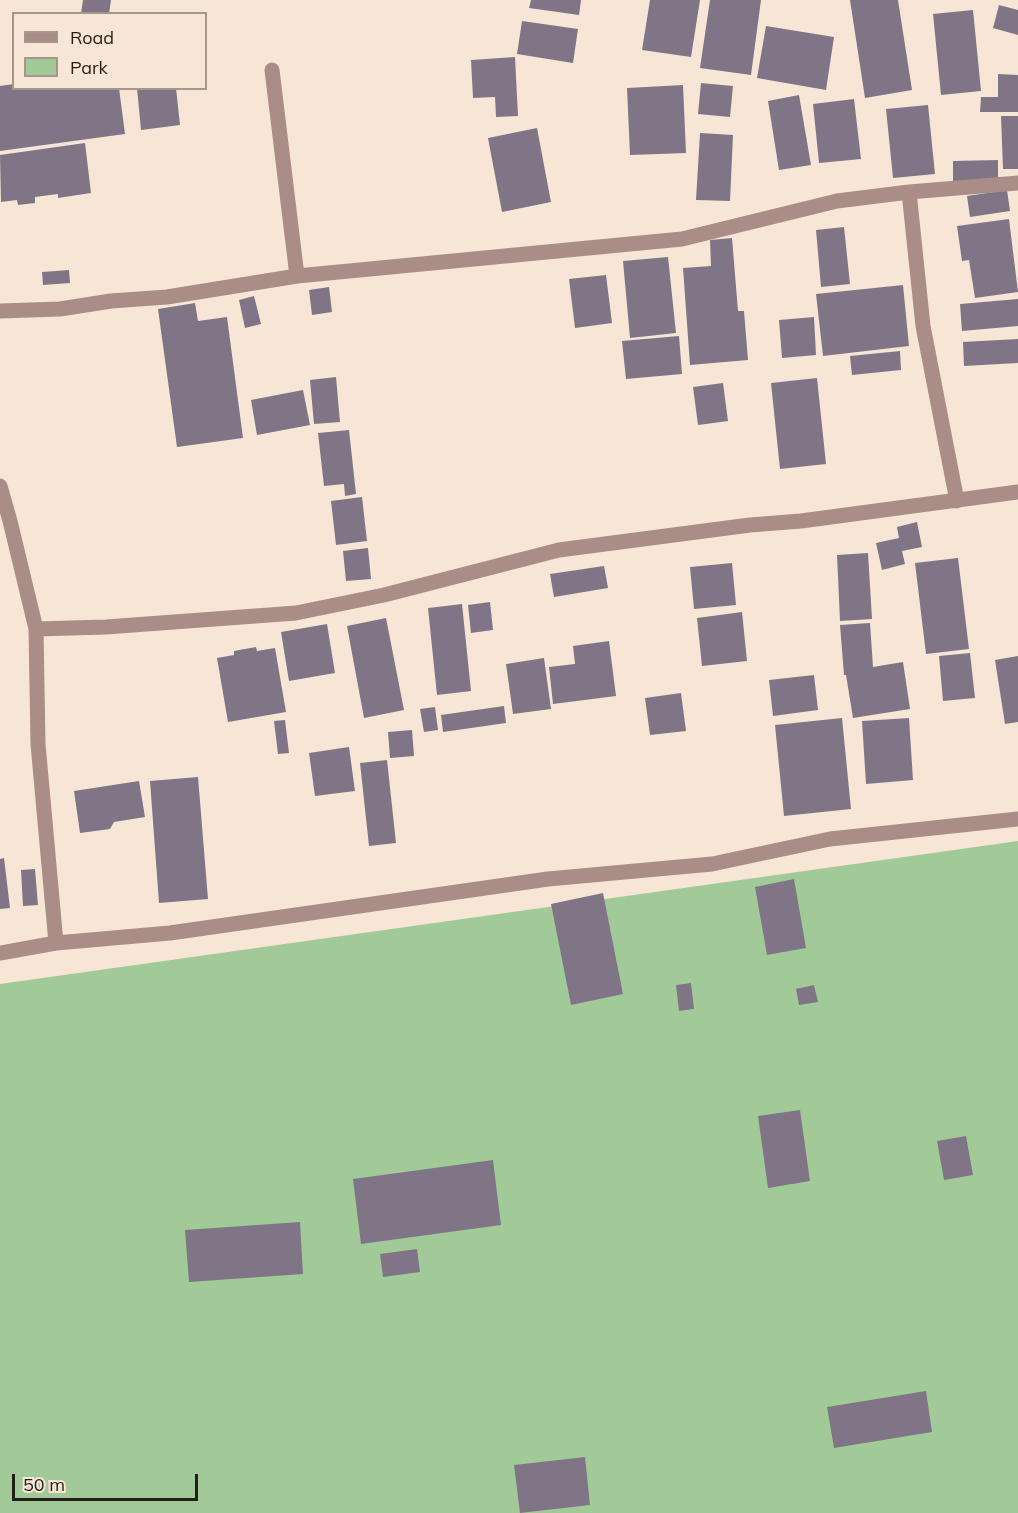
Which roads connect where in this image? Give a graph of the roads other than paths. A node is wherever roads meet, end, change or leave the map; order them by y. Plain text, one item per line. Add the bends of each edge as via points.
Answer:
1 (272, 70) dead end
2 (1018, 183) edge
3 (909, 192) junction
4 (297, 276) junction
5 (0, 311) edge
6 (0, 486) edge
7 (1018, 492) edge
8 (957, 501) junction
9 (36, 629) junction
10 (1018, 819) edge
11 (56, 943) junction
12 (0, 953) edge

1 - 4 street
2 - 3 street
3 - 4 street via 837,201 682,239
3 - 8 street via 923,326
4 - 5 street via 167,297 60,309
6 - 9 street
7 - 8 street
8 - 9 street via 560,550 384,596 296,613
9 - 11 street via 38,744
10 - 11 street via 830,839 712,864 548,879 170,933
11 - 12 street

